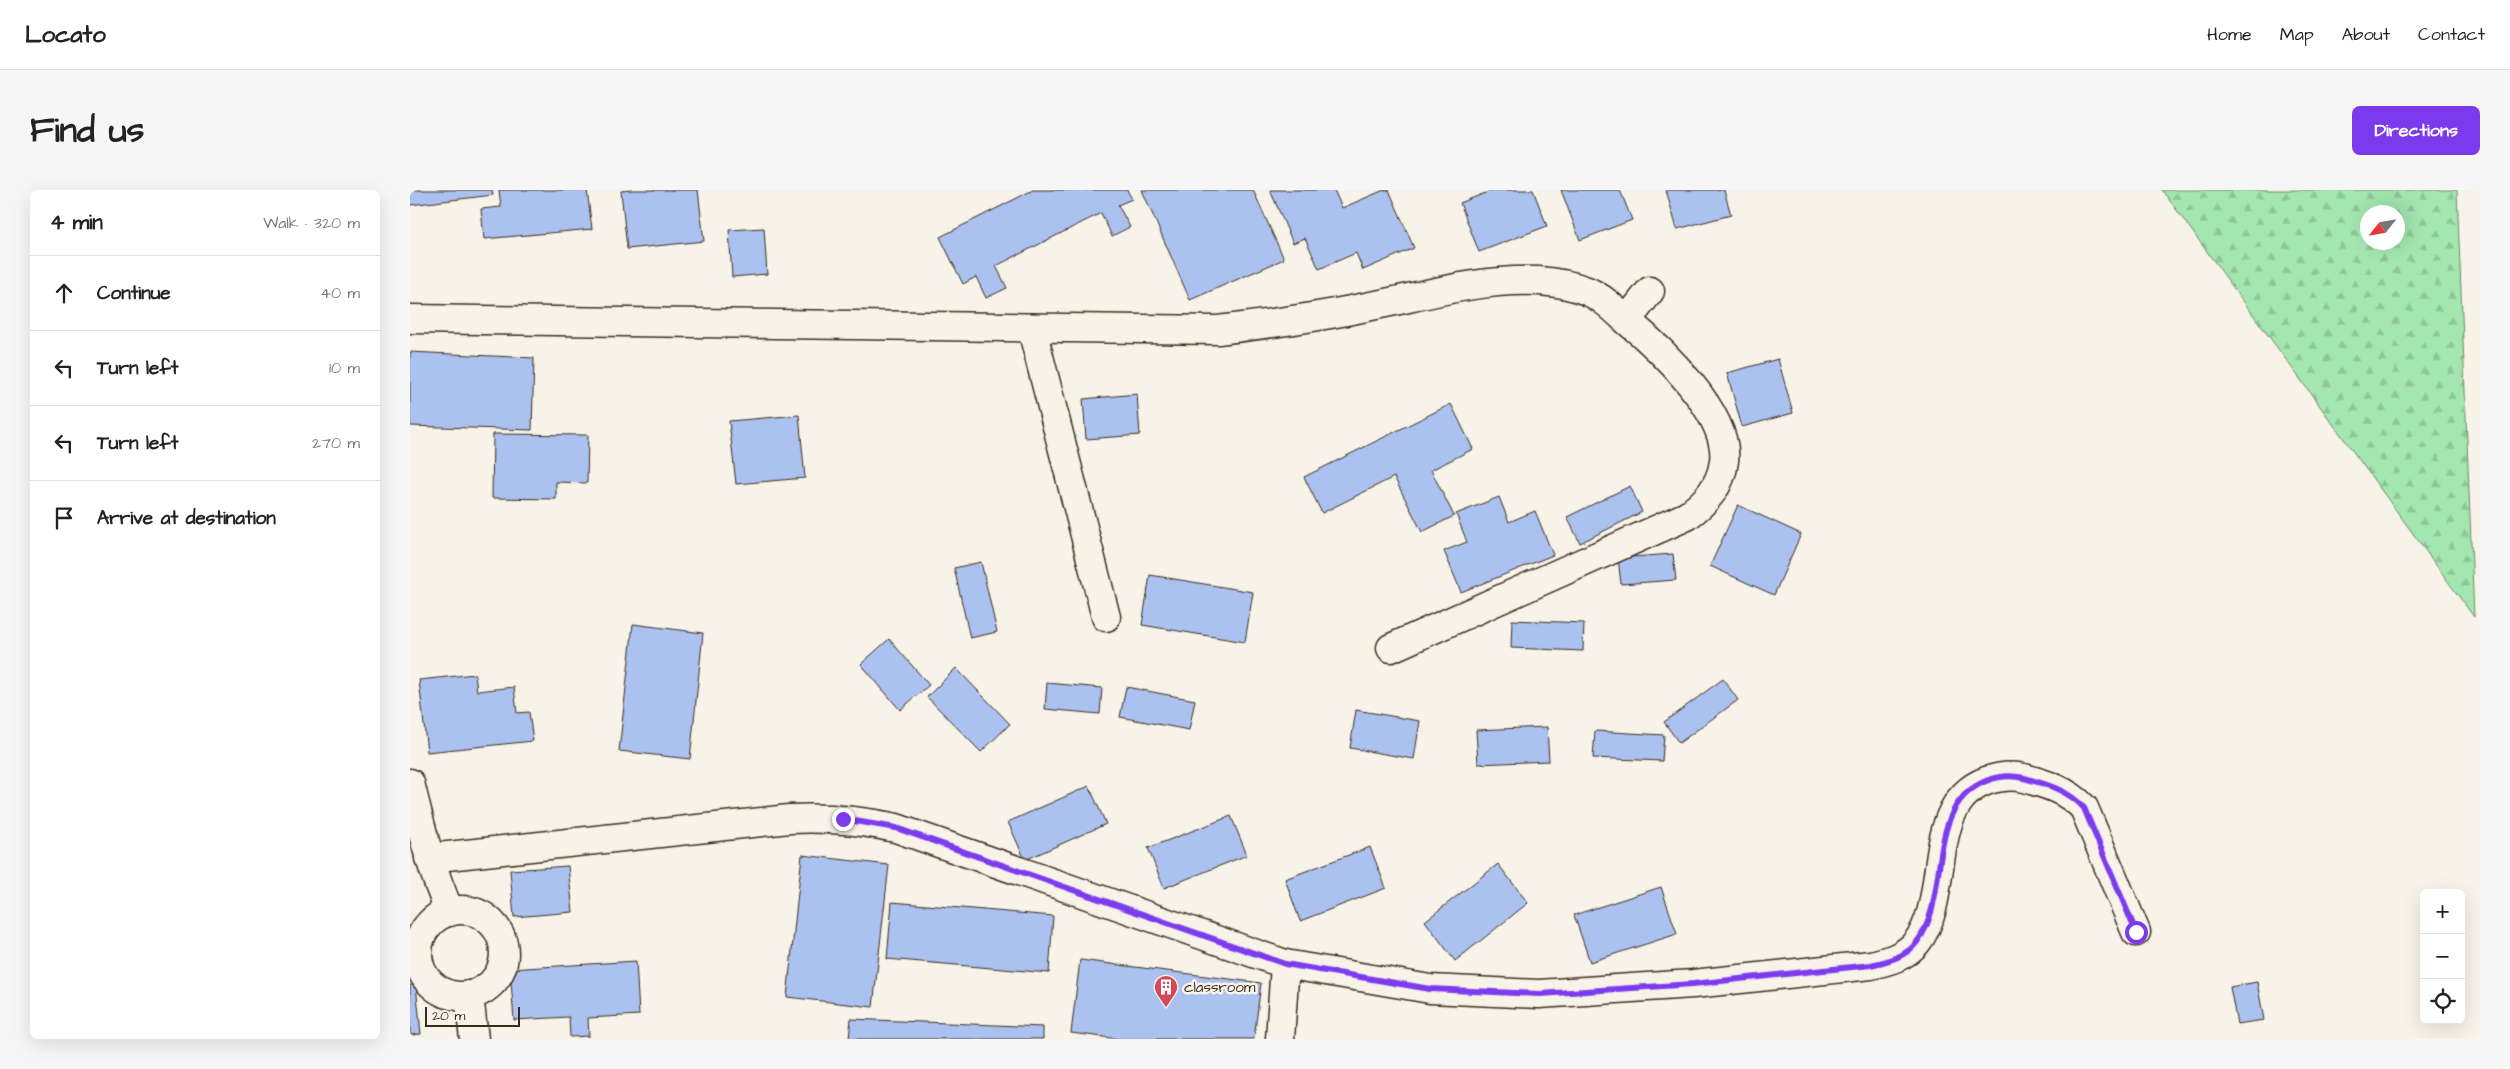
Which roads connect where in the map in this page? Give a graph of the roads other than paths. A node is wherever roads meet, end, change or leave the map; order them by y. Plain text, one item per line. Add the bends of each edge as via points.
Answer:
1 (1650, 291) dead end
2 (410, 319) edge
3 (1627, 320) junction
4 (1032, 329) junction
5 (1106, 617) dead end
6 (1391, 648) dead end
7 (410, 783) edge
8 (429, 858) junction
9 (450, 912) junction
10 (2136, 932) dead end
11 (414, 959) edge
12 (1285, 964) junction
13 (469, 996) junction
14 (474, 1039) edge
15 (1280, 1039) edge

1 - 3 street
2 - 4 street
3 - 4 street via 1587,291 1539,281 1458,287 1306,318 1218,330
3 - 6 street via 1668,356 1708,408 1721,436 1724,460 1718,482 1705,503 1669,524
4 - 5 street
7 - 8 street
8 - 9 street
8 - 12 street via 789,819 862,821 896,828
9 - 11 street via 439,916 425,930
9 - 13 street via 473,911 483,916 492,923 503,944 504,955 497,977 480,992
10 - 12 street via 2084,808 2064,792 2017,776 1996,777 1980,784 1960,801 1947,830 1927,924 1917,942 1892,960 1693,984 1540,994 1430,989
11 - 13 street via 436,988 447,994
12 - 15 street
13 - 14 street

